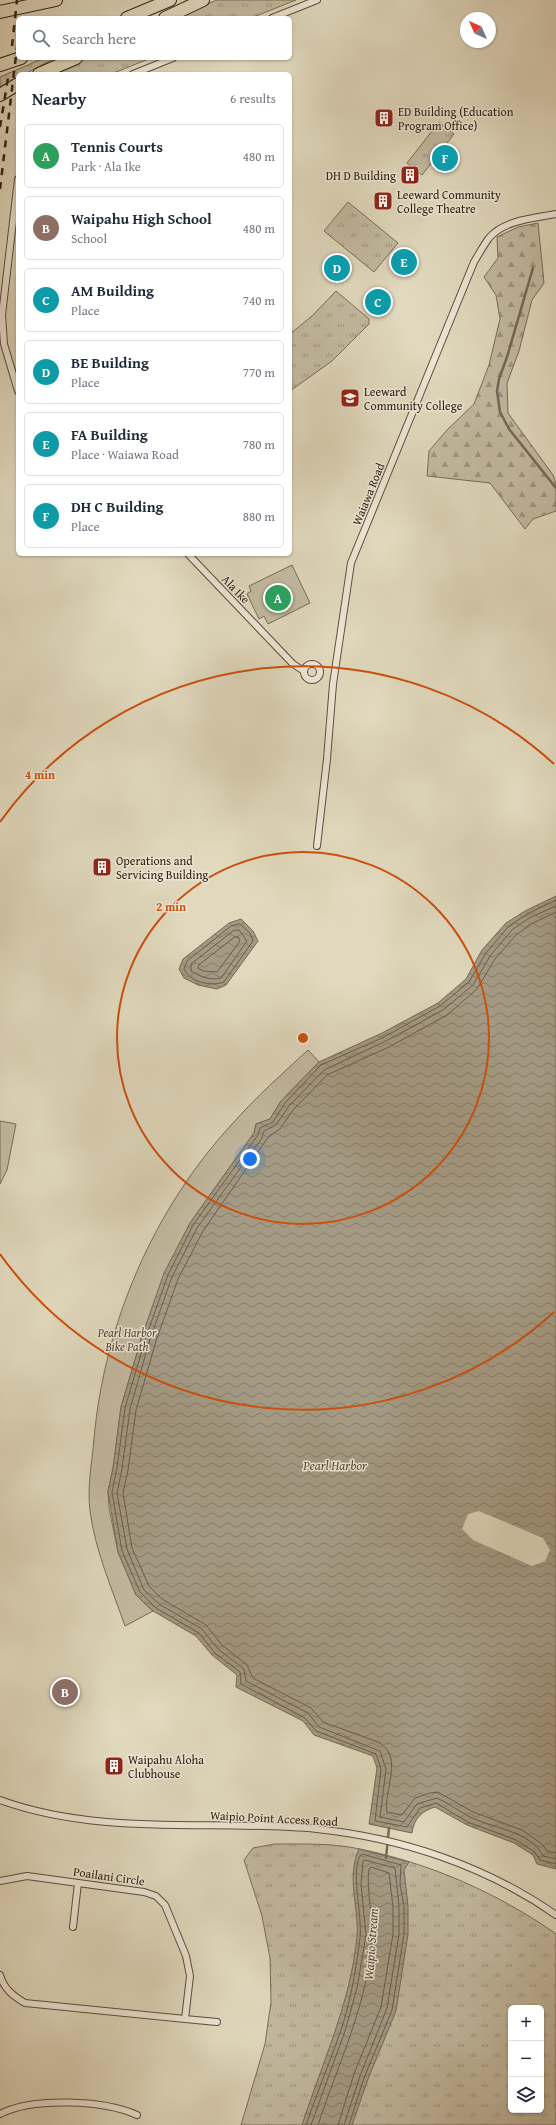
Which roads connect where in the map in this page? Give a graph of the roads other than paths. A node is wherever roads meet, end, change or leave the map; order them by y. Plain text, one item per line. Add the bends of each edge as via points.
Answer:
1 (56, 0) edge
2 (170, 0) edge
3 (203, 0) edge
4 (316, 0) edge
5 (0, 12) edge
6 (132, 16) edge
7 (169, 16) edge
8 (277, 16) edge
9 (16, 60) edge
10 (72, 60) edge
11 (168, 60) edge
12 (0, 65) edge
13 (44, 72) edge
14 (138, 72) edge
15 (16, 85) edge
16 (0, 95) edge
17 (16, 196) edge
18 (556, 214) edge
19 (11, 370) junction
20 (16, 371) edge
21 (16, 385) edge
22 (190, 556) edge
23 (304, 671) dead end
24 (316, 846) dead end
25 (1, 1801) edge
26 (0, 1881) edge
27 (78, 1883) junction
28 (556, 1915) edge
29 (73, 1927) dead end
30 (0, 1975) edge
31 (185, 2019) junction
32 (217, 2022) dead end
33 (0, 2114) edge
34 (137, 2114) dead end

1 - 5 highway
2 - 6 highway
3 - 7 highway
4 - 8 street
9 - 12 highway
10 - 13 highway
11 - 14 street
15 - 16 highway
17 - 19 street via 2,315 4,344
18 - 24 street, Waiawa Road via 506,226 490,237 474,262 351,563 333,684
19 - 20 street
19 - 21 street
22 - 23 street, Ala Ike via 293,664
25 - 28 street, Waipio Point Access Road via 50,1814 123,1824 279,1827 359,1835 406,1845 483,1874
26 - 27 street, Poailani Circle via 27,1876
27 - 29 street
27 - 31 street, Poailani Circle via 144,1892 162,1900 169,1910 190,1967
30 - 31 street via 13,1996 26,2003
31 - 32 street
33 - 34 street via 28,2104 52,2102 122,2108

